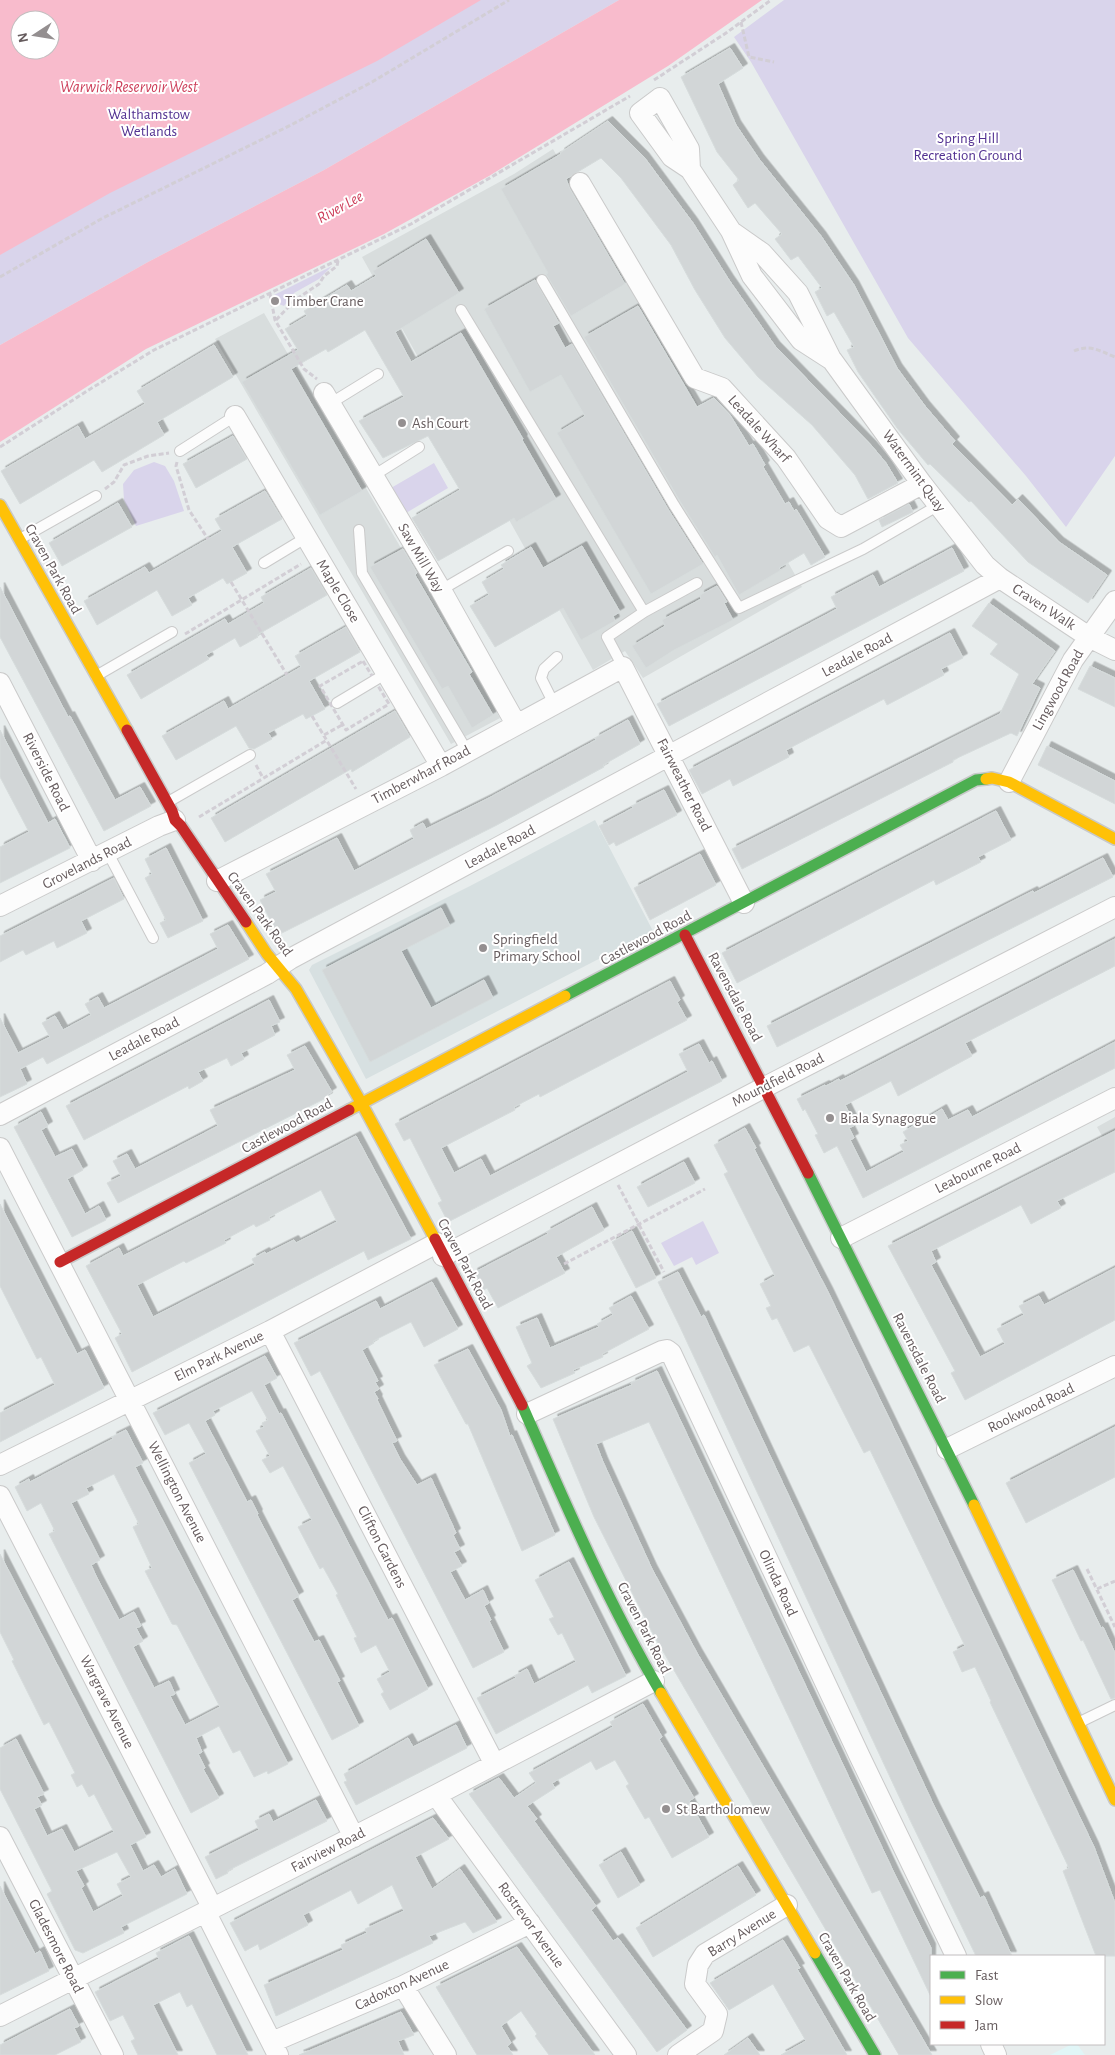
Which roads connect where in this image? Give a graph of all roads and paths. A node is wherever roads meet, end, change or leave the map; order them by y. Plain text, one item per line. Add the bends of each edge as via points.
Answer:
1 (509, 0) edge
2 (771, 0) edge
3 (741, 22) junction
4 (774, 62) dead end
5 (647, 85) dead end
6 (634, 93) dead end
7 (690, 169) dead end
8 (580, 183) dead end
9 (338, 261) junction
10 (0, 277) edge
11 (542, 280) dead end
12 (270, 294) junction
13 (461, 310) dead end
14 (275, 320) junction
15 (1074, 351) dead end
16 (1115, 357) edge
17 (378, 374) dead end
18 (327, 398) junction
19 (235, 416) joint
20 (0, 447) edge
21 (419, 447) dead end
22 (180, 451) junction
23 (373, 476) junction
24 (922, 484) junction
25 (96, 496) joint
26 (0, 505) edge
27 (939, 505) junction
28 (358, 530) dead end
29 (307, 537) junction
30 (20, 538) junction
31 (208, 540) dead end
32 (508, 551) dead end
33 (306, 561) dead end
34 (264, 563) dead end
35 (1000, 578) junction
36 (230, 582) dead end
37 (697, 583) dead end
38 (441, 590) junction
39 (242, 601) junction
40 (1115, 601) edge
41 (644, 612) junction
42 (172, 632) joint
43 (1089, 637) junction
44 (1115, 650) edge
45 (557, 657) dead end
46 (623, 667) junction
47 (387, 673) junction
48 (287, 675) dead end
49 (95, 676) junction
50 (0, 683) edge
51 (337, 703) dead end
52 (554, 704) junction
53 (312, 716) dead end
54 (342, 724) dead end
55 (516, 724) junction
56 (326, 738) junction
57 (467, 751) junction
58 (250, 755) dead end
59 (669, 757) junction
60 (441, 766) junction
61 (1008, 782) junction
62 (366, 804) junction
63 (171, 812) junction
64 (196, 818) dead end
65 (1115, 839) edge
66 (100, 857) junction
67 (218, 881) junction
68 (744, 903) junction
69 (0, 906) edge
70 (1115, 907) edge
71 (685, 935) junction
72 (153, 938) dead end
73 (279, 967) junction
74 (765, 1087) junction
75 (1115, 1098) edge
76 (362, 1104) junction
77 (0, 1115) edge
78 (0, 1148) edge
79 (609, 1169) junction
80 (705, 1189) dead end
81 (639, 1224) junction
82 (841, 1238) junction
83 (440, 1249) junction
84 (60, 1262) junction
85 (564, 1264) dead end
86 (664, 1272) dead end
87 (270, 1331) junction
88 (1115, 1366) edge
89 (130, 1400) junction
90 (527, 1414) junction
91 (947, 1449) junction
92 (0, 1465) edge
93 (0, 1496) edge
94 (1087, 1569) dead end
95 (1115, 1581) edge
96 (1097, 1589) junction
97 (1115, 1627) edge
98 (654, 1681) junction
99 (1115, 1705) edge
100 (1079, 1722) junction
101 (494, 1763) junction
102 (436, 1795) junction
103 (1115, 1800) edge
104 (354, 1836) junction
105 (0, 1838) edge
106 (787, 1905) junction
107 (210, 1911) junction
108 (530, 1924) junction
109 (956, 1955) edge
110 (74, 1980) junction
111 (404, 1986) junction
112 (0, 2016) edge
113 (275, 2049) edge
114 (113, 2055) edge
115 (446, 2055) edge
116 (626, 2055) edge
117 (678, 2055) edge
118 (875, 2055) edge

1 - 10 path via 372,82 101,219
2 - 3 path
3 - 4 path via 749,57
3 - 5 path
6 - 9 path via 411,224
7 - 24 street, Watermint Quay via 731,231 762,253 798,293 832,360
8 - 24 street, Leadale Wharf via 695,378 722,388 786,458 828,519 841,527
9 - 12 path
9 - 14 path via 319,284 295,300
11 - 27 lane via 674,505 739,608 863,548
12 - 14 path
12 - 20 path via 154,350
13 - 41 lane
14 - 18 path via 304,369 315,376
15 - 16 path via 1084,347 1095,348
17 - 18 lane
18 - 23 street, Saw Mill Way
19 - 22 lane
19 - 29 street, Maple Close
21 - 23 lane
22 - 25 path via 124,464 114,482
22 - 31 path via 176,466 189,510
23 - 38 street, Saw Mill Way
24 - 27 street, Watermint Quay
25 - 30 lane
26 - 30 street, Craven Park Road
27 - 35 street, Watermint Quay
28 - 57 lane via 362,573
29 - 34 lane
29 - 47 street, Maple Close
30 - 49 street, Craven Park Road
32 - 38 lane
33 - 39 path
35 - 43 street, Craven Walk
35 - 59 street, Leadale Road
36 - 39 path
37 - 41 lane
38 - 55 street, Saw Mill Way
39 - 42 path via 184,634
39 - 48 path
40 - 43 street, Lingwood Road
41 - 46 lane via 607,637
42 - 49 lane
43 - 44 street, Craven Walk
43 - 61 street, Lingwood Road via 1073,660
45 - 52 lane via 544,669 541,678
46 - 52 street, Timberwharf Road
46 - 59 street, Fairweather Road
47 - 51 lane
47 - 60 street, Maple Close
49 - 63 street, Craven Park Road
50 - 66 street, Riverside Road
52 - 55 street, Timberwharf Road
53 - 56 path
54 - 56 path
55 - 57 street, Timberwharf Road
56 - 62 path
56 - 64 path
57 - 60 street, Timberwharf Road
58 - 63 lane
59 - 68 street, Fairweather Road
59 - 73 street, Leadale Road
60 - 62 street, Timberwharf Road
61 - 65 street, Castlewood Road
61 - 68 street, Castlewood Road via 992,778 976,780
62 - 67 street, Timberwharf Road
63 - 66 street, Grovelands Road via 159,826
63 - 67 street, Craven Park Road
66 - 69 street, Grovelands Road
66 - 72 lane
67 - 73 street, Craven Park Road
68 - 71 street, Castlewood Road
70 - 74 street, Moundfield Road
71 - 74 street, Ravensdale Road
71 - 76 street, Castlewood Road
73 - 76 street, Craven Park Road via 296,989
73 - 77 street, Leadale Road
74 - 79 street, Moundfield Road
74 - 82 street, Ravensdale Road
75 - 82 street, Leabourne Road
76 - 83 street, Craven Park Road
76 - 84 street, Castlewood Road
78 - 84 street, Wellington Avenue
79 - 81 path
79 - 83 street, Moundfield Road
80 - 81 path
81 - 85 path
81 - 86 path
82 - 91 street, Ravensdale Road
83 - 87 street, Elm Park Avenue
83 - 90 street, Craven Park Road
84 - 89 street, Wellington Avenue
87 - 89 street, Elm Park Avenue
87 - 101 street, Clifton Gardens
88 - 91 street, Rookwood Road
89 - 92 street, Elm Park Avenue
89 - 104 street, Wellington Avenue
90 - 98 street, Craven Park Road via 566,1506
90 - 109 street, Olinda Road via 662,1351 671,1353
91 - 100 street, Ravensdale Road
93 - 107 street, Wargrave Avenue
94 - 96 path
95 - 96 path
96 - 97 path
98 - 101 street, Fairview Road
98 - 106 street, Craven Park Road
99 - 100 lane
100 - 103 street, Ravensdale Road
101 - 102 street, Fairview Road
102 - 104 street, Fairview Road
102 - 108 street, Rostrevor Avenue
104 - 107 street, Fairview Road
105 - 110 street, Gladesmore Road
106 - 117 street, Barry Avenue via 705,1954 698,1965 696,1984 717,2014 713,2031
106 - 118 street, Craven Park Road
107 - 110 street, Fairview Road
107 - 113 street, Wargrave Avenue
108 - 111 street, Cadoxton Avenue
108 - 116 street, Rostrevor Avenue
110 - 112 street, Fairview Road
110 - 114 street, Gladesmore Road
111 - 113 street, Cadoxton Avenue
111 - 115 street

